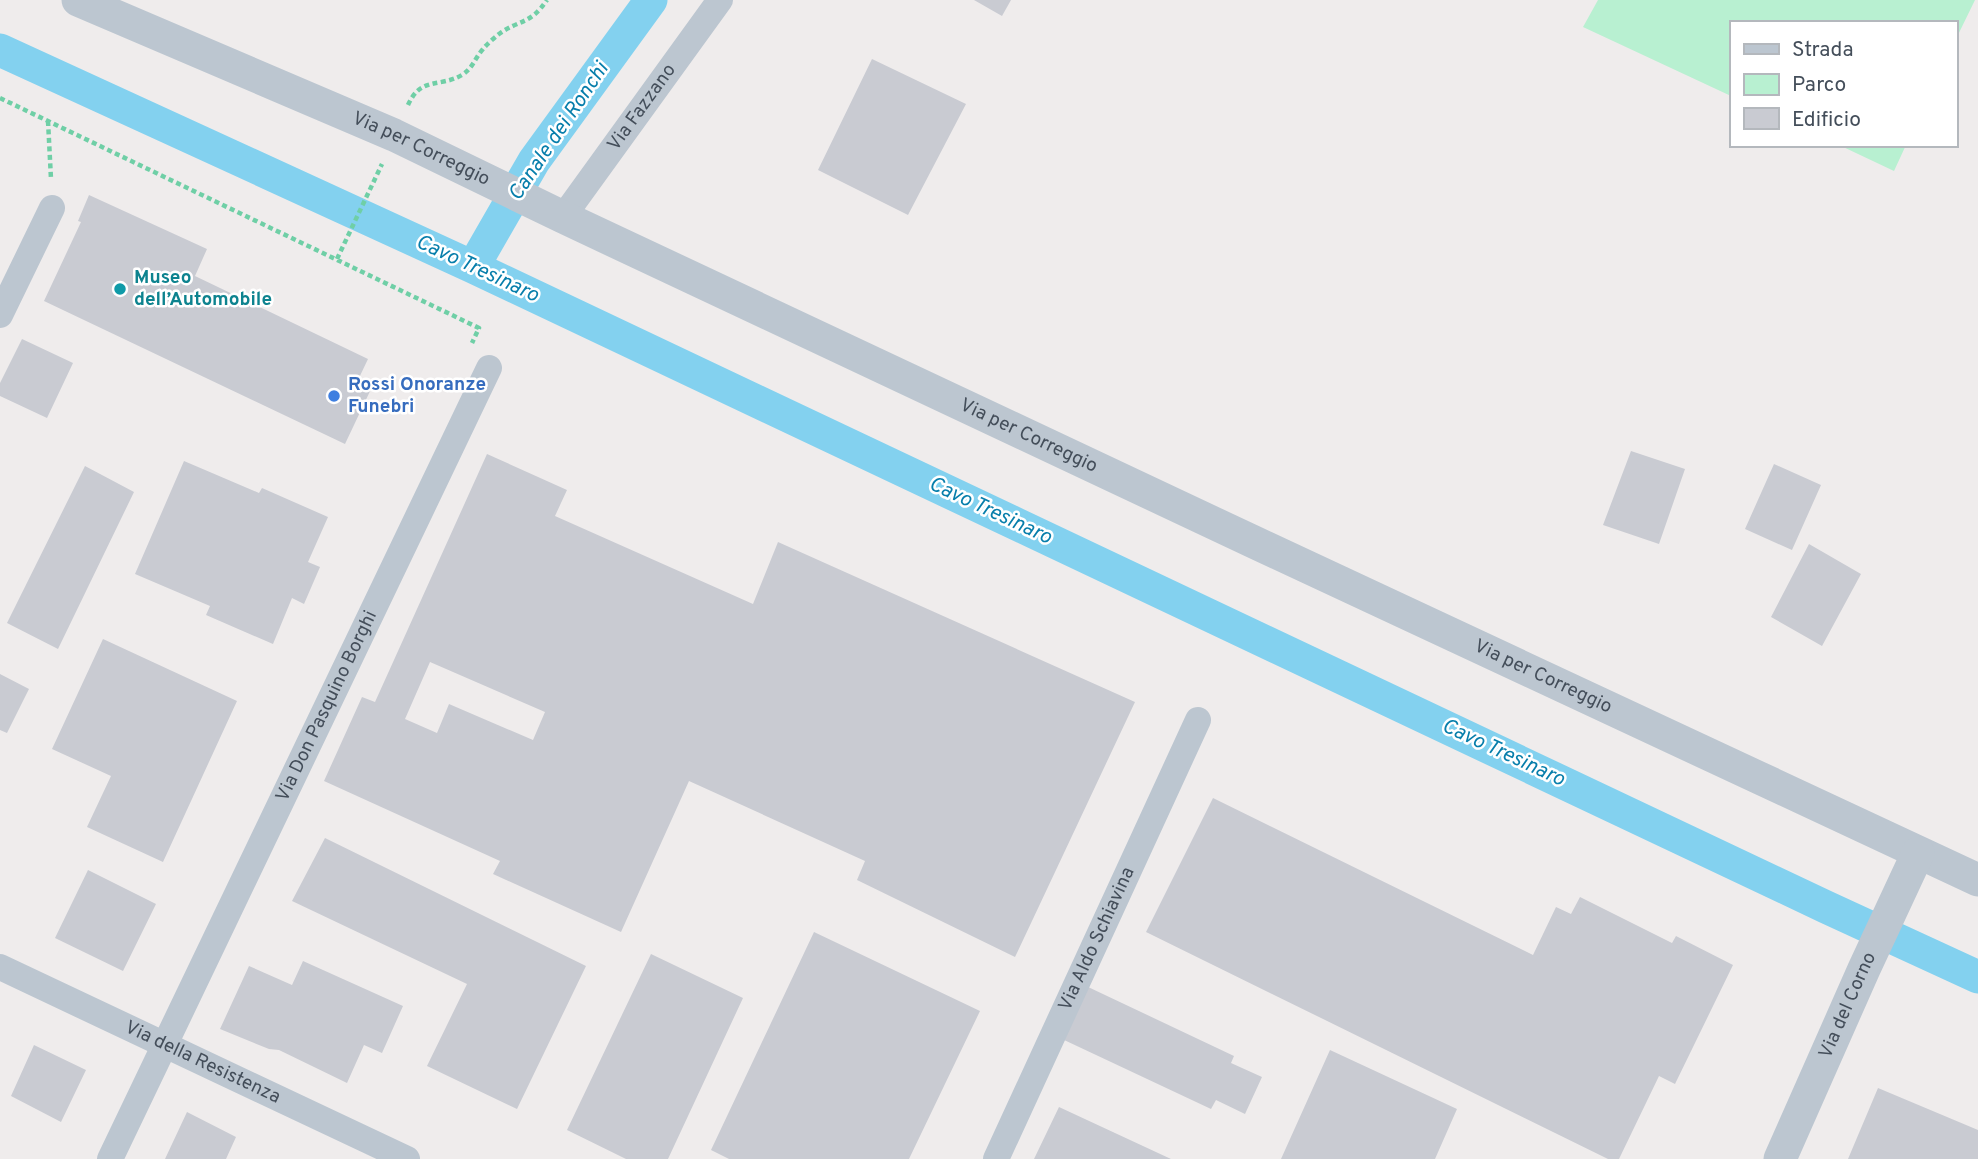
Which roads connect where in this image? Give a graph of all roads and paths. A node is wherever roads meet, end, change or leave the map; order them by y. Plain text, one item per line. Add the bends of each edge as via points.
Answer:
1 (78, 0) edge
2 (547, 0) edge
3 (720, 0) edge
4 (0, 98) edge
5 (405, 113) dead end
6 (48, 120) junction
7 (384, 160) dead end
8 (52, 208) joint
9 (551, 211) junction
10 (337, 259) junction
11 (0, 315) edge
12 (480, 328) dead end
13 (489, 368) dead end
14 (1198, 720) dead end
15 (1918, 853) junction
16 (1978, 880) edge
17 (0, 967) edge
18 (164, 1044) junction
19 (110, 1159) edge
20 (407, 1159) edge
21 (996, 1159) edge
22 (1780, 1159) edge

1 - 9 street, Via per Correggio via 394,135
2 - 5 path via 536,16 500,33 461,76 422,86
3 - 9 street, Via Fazzano
4 - 6 path
6 - 8 path
6 - 10 path
7 - 10 path
8 - 11 street
9 - 15 street, Via per Correggio
10 - 12 path
13 - 18 street, Via Don Pasquino Borghi
14 - 21 street, Via Aldo Schiavina
15 - 16 street, Via per Correggio
15 - 22 street, Via del Corno
17 - 18 street, Via della Resistenza
18 - 19 street, Via Don Pasquino Borghi
18 - 20 street, Via della Resistenza

